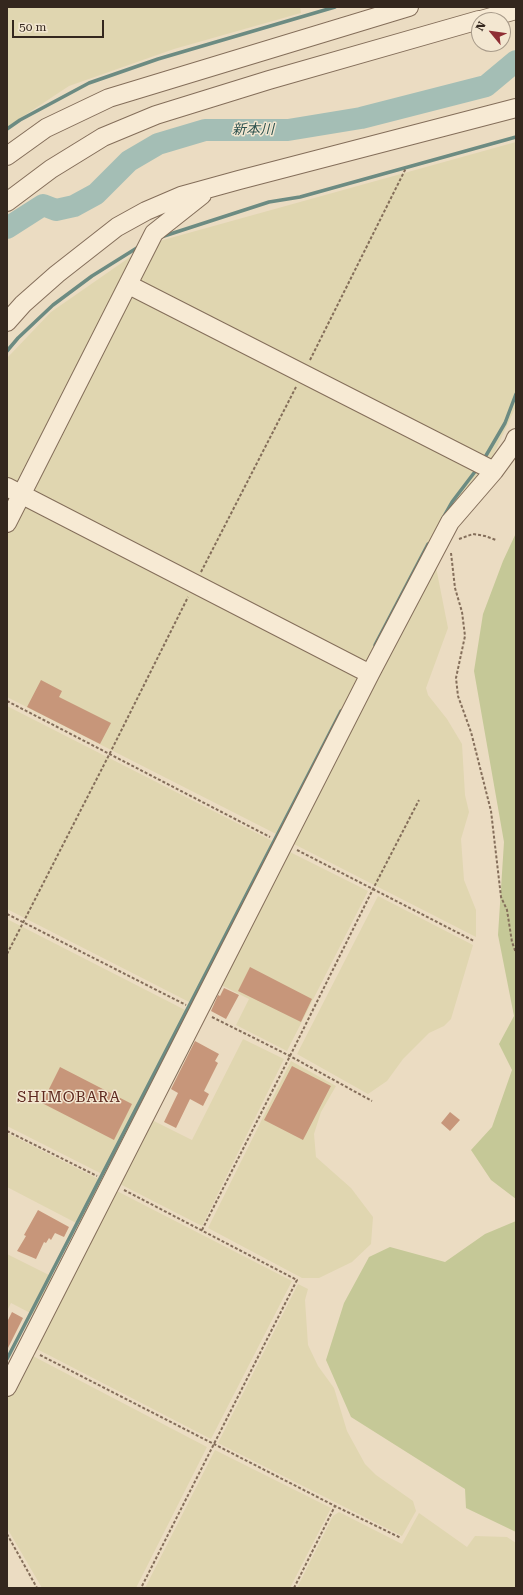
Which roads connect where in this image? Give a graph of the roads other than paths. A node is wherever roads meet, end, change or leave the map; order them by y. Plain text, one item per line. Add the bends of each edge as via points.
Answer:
1 (409, 7) edge
2 (471, 23) edge
3 (516, 108) edge
4 (7, 156) edge
5 (210, 188) junction
6 (7, 202) edge
7 (129, 284) junction
8 (7, 322) edge
9 (516, 438) edge
10 (494, 471) junction
11 (14, 490) edge
12 (7, 523) edge
13 (370, 674) junction
14 (12, 1365) edge
15 (7, 1387) edge

1 - 4 street via 109,98 46,128
2 - 6 street via 156,115 103,137 51,169
3 - 5 street
5 - 7 street via 154,233
5 - 8 street via 180,196 117,227 57,274
7 - 10 street
7 - 11 street
9 - 10 street
10 - 13 street via 450,522 445,542
11 - 12 street
11 - 13 street
13 - 14 street via 27,1348
14 - 15 street

